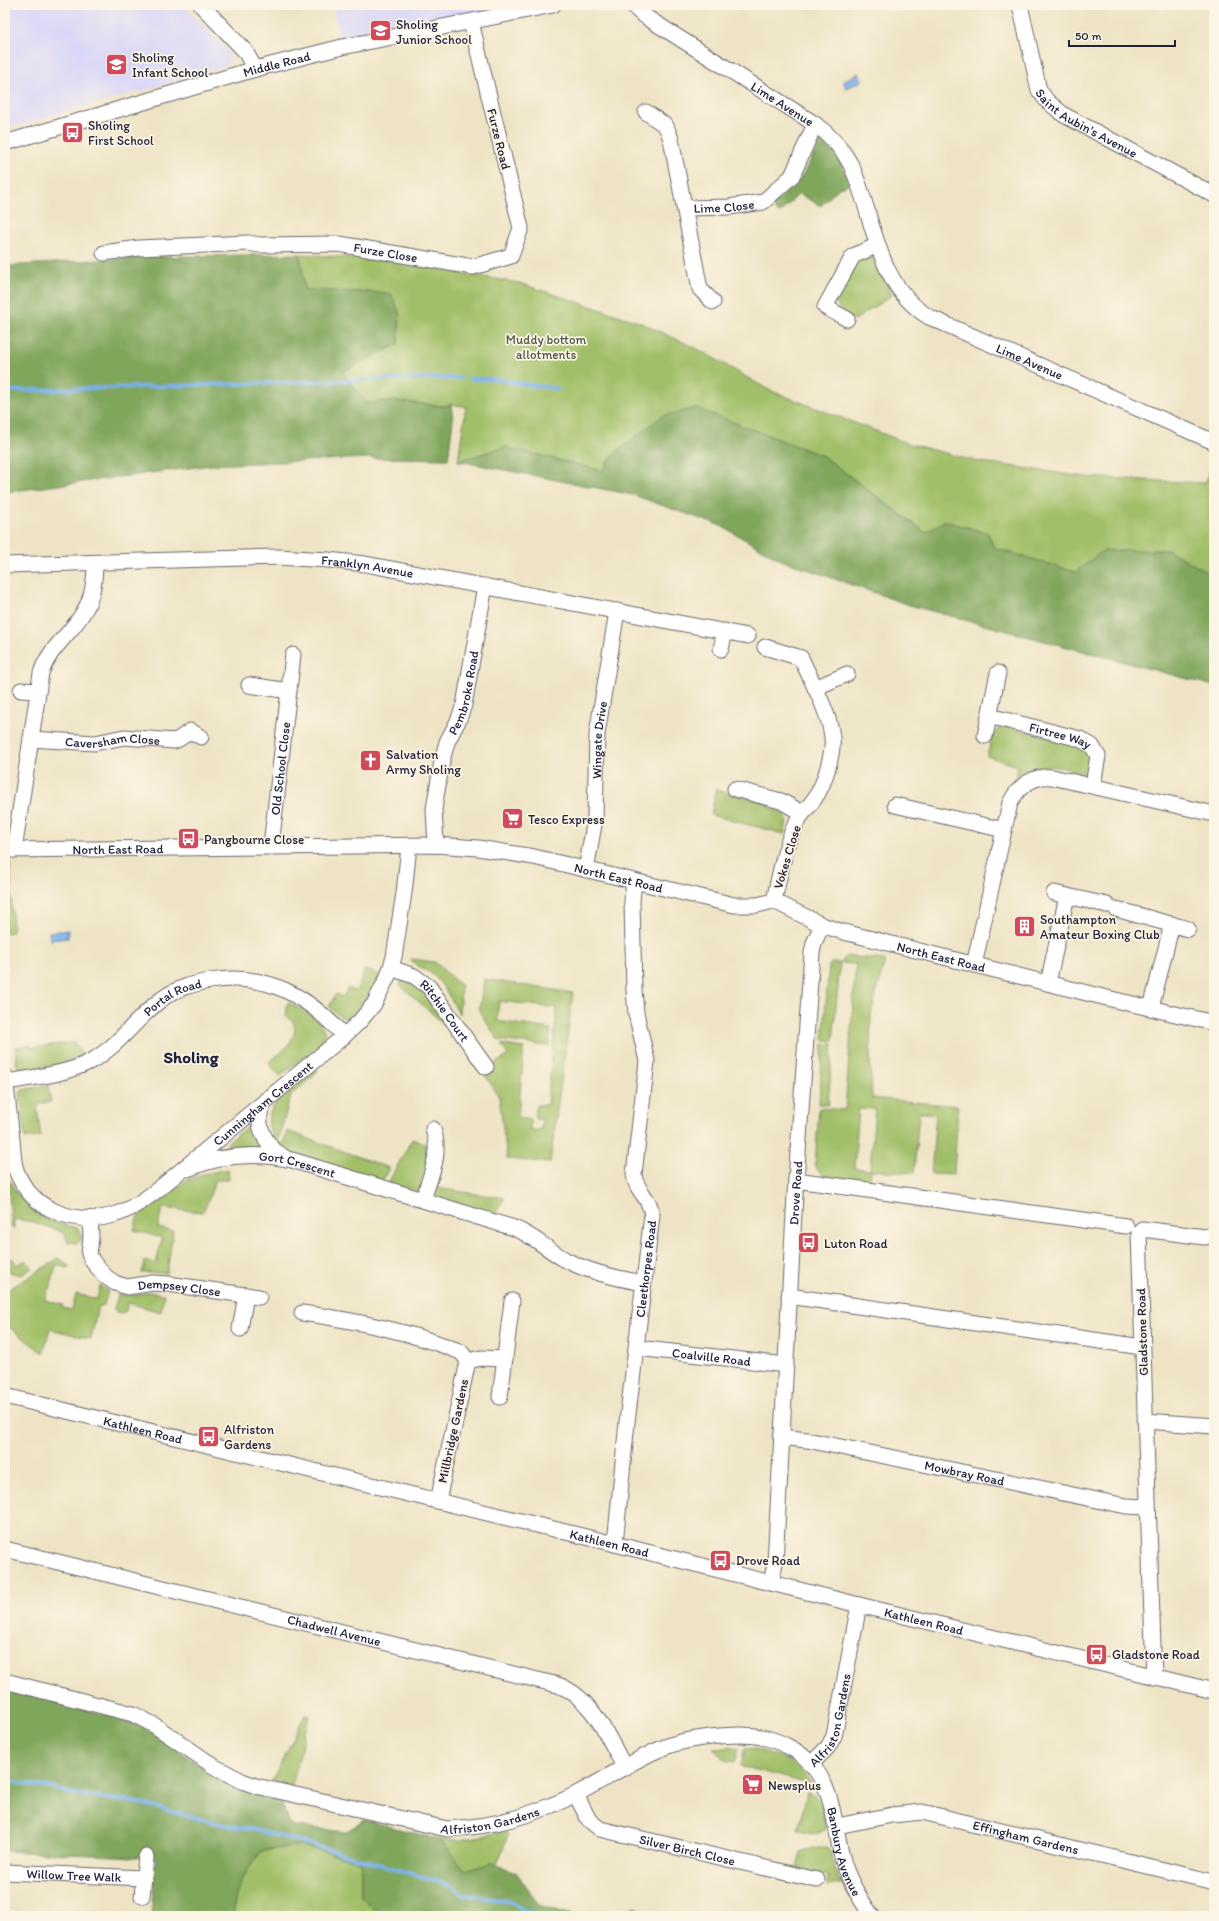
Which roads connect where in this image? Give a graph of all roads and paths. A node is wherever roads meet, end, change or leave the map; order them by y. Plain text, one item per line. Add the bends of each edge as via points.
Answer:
1 (201, 5) edge
2 (553, 5) edge
3 (634, 5) edge
4 (1020, 5) edge
5 (471, 22) junction
6 (255, 69) junction
7 (646, 112) dead end
8 (815, 124) junction
9 (5, 143) edge
10 (1214, 195) edge
11 (685, 208) junction
12 (878, 245) junction
13 (104, 253) dead end
14 (512, 256) joint
15 (713, 302) dead end
16 (847, 319) dead end
17 (1214, 442) edge
18 (94, 562) junction
19 (5, 565) edge
20 (485, 586) junction
21 (617, 611) junction
22 (725, 631) junction
23 (748, 636) dead end
24 (765, 647) dead end
25 (721, 649) dead end
26 (293, 655) dead end
27 (998, 673) dead end
28 (847, 674) dead end
29 (249, 685) dead end
30 (815, 688) junction
31 (22, 690) dead end
32 (38, 691) junction
33 (289, 691) junction
34 (989, 716) junction
35 (192, 729) dead end
36 (985, 736) dead end
37 (31, 739) junction
38 (1093, 785) junction
39 (735, 789) dead end
40 (895, 805) dead end
41 (802, 814) junction
42 (1214, 814) edge
43 (1004, 830) junction
44 (271, 846) junction
45 (409, 846) junction
46 (436, 846) junction
47 (9, 850) edge
48 (586, 870) junction
49 (634, 881) junction
50 (774, 901) junction
51 (822, 924) junction
52 (1172, 924) junction
53 (1188, 929) dead end
54 (974, 965) junction
55 (391, 968) junction
56 (1048, 983) junction
57 (1151, 1008) junction
58 (1214, 1023) edge
59 (344, 1036) junction
60 (486, 1067) dead end
61 (5, 1079) edge
62 (266, 1100) junction
63 (433, 1129) dead end
64 (286, 1158) junction
65 (10, 1165) edge
66 (172, 1178) junction
67 (796, 1180) junction
68 (423, 1200) junction
69 (90, 1219) junction
70 (1126, 1226) dead end
71 (1214, 1232) edge
72 (644, 1283) junction
73 (790, 1296) junction
74 (512, 1301) dead end
75 (302, 1313) dead end
76 (240, 1329) dead end
77 (1142, 1347) junction
78 (637, 1348) junction
79 (505, 1359) junction
80 (468, 1361) junction
81 (786, 1365) junction
82 (5, 1396) edge
83 (500, 1397) dead end
84 (1145, 1421) junction
85 (1214, 1426) edge
86 (781, 1437) junction
87 (438, 1501) junction
88 (1148, 1507) junction
89 (616, 1544) junction
90 (5, 1548) edge
91 (771, 1583) junction
92 (859, 1605) junction
93 (1154, 1677) junction
94 (5, 1681) edge
95 (1214, 1691) edge
96 (811, 1764) junction
97 (625, 1768) junction
98 (576, 1794) junction
99 (837, 1826) junction
100 (146, 1857) dead end
101 (5, 1872) edge
102 (144, 1878) junction
103 (817, 1880) dead end
104 (1214, 1882) edge
105 (142, 1896) dead end
106 (872, 1916) edge

1 - 6 street via 245,51
2 - 5 street, Middle Road
3 - 8 street, Lime Avenue via 649,19
4 - 10 street, Saint Aubin's Avenue via 1039,90 1047,101 1069,118
5 - 6 street, Middle Road via 349,45
5 - 14 street, Furze Road via 521,228
6 - 9 street, Middle Road
7 - 11 street, Lime Close via 666,126
8 - 11 street, Lime Close via 792,176 763,202 729,207
8 - 12 street, Lime Avenue via 836,142 851,165
11 - 15 street, Lime Close via 700,289
12 - 16 street via 853,256 825,307
12 - 17 street, Lime Avenue via 897,286 915,308 929,317
13 - 14 street, Furze Close via 139,248 248,243 339,244 473,267
18 - 19 street, Franklyn Avenue
18 - 20 street, Franklyn Avenue via 306,558 365,564
18 - 32 street via 95,577 87,606 47,658
20 - 21 street, Franklyn Avenue
20 - 46 street, Pembroke Road via 464,705 447,742 442,761 434,809
21 - 22 street, Franklyn Avenue
21 - 48 street, Wingate Drive via 597,734 595,819
22 - 23 street, Franklyn Avenue
22 - 25 street
24 - 30 street, Vokes Close via 801,658
26 - 33 street, Old School Close
27 - 34 street
28 - 30 street
29 - 33 street
30 - 41 street, Vokes Close via 829,722 832,745 821,788
31 - 32 street
32 - 37 street
33 - 44 street, Old School Close
34 - 36 street
34 - 38 street, Firtree Way via 1089,743 1098,756
35 - 37 street, Caversham Close via 174,741 124,737 95,743
37 - 47 street
38 - 42 street
38 - 43 street via 1052,776 1034,779 1013,796
39 - 41 street, Vokes Close via 782,801
40 - 43 street
41 - 50 street, Vokes Close via 790,838
43 - 54 street
44 - 45 street, North East Road
44 - 47 street, North East Road
45 - 46 street, North East Road
45 - 55 street, Cunningham Crescent
46 - 48 street, North East Road via 503,851
48 - 49 street, North East Road
49 - 50 street, North East Road via 734,905 757,905
49 - 72 street, Cleethorpes Road via 634,990 636,1013 647,1061 634,1174 636,1186 649,1201 652,1215
50 - 51 street, North East Road
51 - 54 street, North East Road via 840,931
51 - 67 street, Drove Road via 812,948
52 - 53 street
52 - 56 street via 1060,894
52 - 57 street
54 - 56 street, North East Road
55 - 59 street, Cunningham Crescent via 374,1004
55 - 60 street, Ritchie Court via 414,976 429,987
56 - 57 street, North East Road
57 - 58 street, North East Road
59 - 61 street, Portal Road via 313,1007 286,989 244,979 214,980 183,987 162,998 120,1039 92,1061 54,1074
59 - 62 street, Cunningham Crescent
61 - 65 street, Cunningham Crescent
62 - 64 street via 260,1114 264,1136 274,1152
62 - 66 street, Cunningham Crescent
63 - 68 street via 437,1150
64 - 66 street, Gort Crescent via 256,1155 226,1157 195,1166
64 - 68 street, Gort Crescent
65 - 69 street, Cunningham Crescent via 26,1189 42,1204 61,1214
66 - 69 street, Cunningham Crescent via 133,1207 118,1214
67 - 70 street
67 - 73 street, Drove Road
68 - 72 street, Gort Crescent via 522,1231 573,1264
69 - 76 street, Dempsey Close via 90,1254 99,1270 116,1283 127,1287 153,1283 168,1284 252,1296
71 - 77 street, Gladstone Road via 1205,1237 1142,1229 1139,1232
72 - 78 street, Cleethorpes Road
73 - 77 street
73 - 81 street, Drove Road
74 - 79 street
75 - 80 street, Millbridge Gardens via 380,1326 430,1340 455,1349 466,1356
77 - 84 street, Gladstone Road
78 - 81 street, Coalville Road
78 - 89 street, Cleethorpes Road
79 - 80 street, Millbridge Gardens via 481,1358
79 - 83 street
80 - 87 street, Millbridge Gardens
81 - 86 street, Drove Road
82 - 87 street, Kathleen Road
84 - 85 street
84 - 88 street, Gladstone Road
86 - 88 street, Mowbray Road via 807,1440 1126,1506
86 - 91 street, Drove Road
87 - 89 street, Kathleen Road
88 - 93 street, Gladstone Road
89 - 91 street, Kathleen Road
90 - 97 street, Chadwell Avenue via 562,1687 573,1692 589,1708
91 - 92 street, Kathleen Road
92 - 93 street, Kathleen Road
92 - 96 street, Alfriston Gardens via 834,1736 828,1747
93 - 95 street, Kathleen Road
94 - 98 street, Alfriston Gardens via 133,1714 154,1725 215,1767 256,1786 434,1827 459,1828 512,1819
96 - 97 street, Alfriston Gardens via 798,1753 775,1741 759,1736 744,1736 700,1739 676,1744
96 - 99 street, Banbury Avenue via 825,1788
97 - 98 street, Alfriston Gardens
98 - 103 street, Silver Birch Close via 590,1820 600,1829
99 - 104 street, Effingham Gardens via 922,1812
99 - 106 street, Banbury Avenue via 846,1868
100 - 102 street
101 - 102 street, Willow Tree Walk
102 - 105 street

